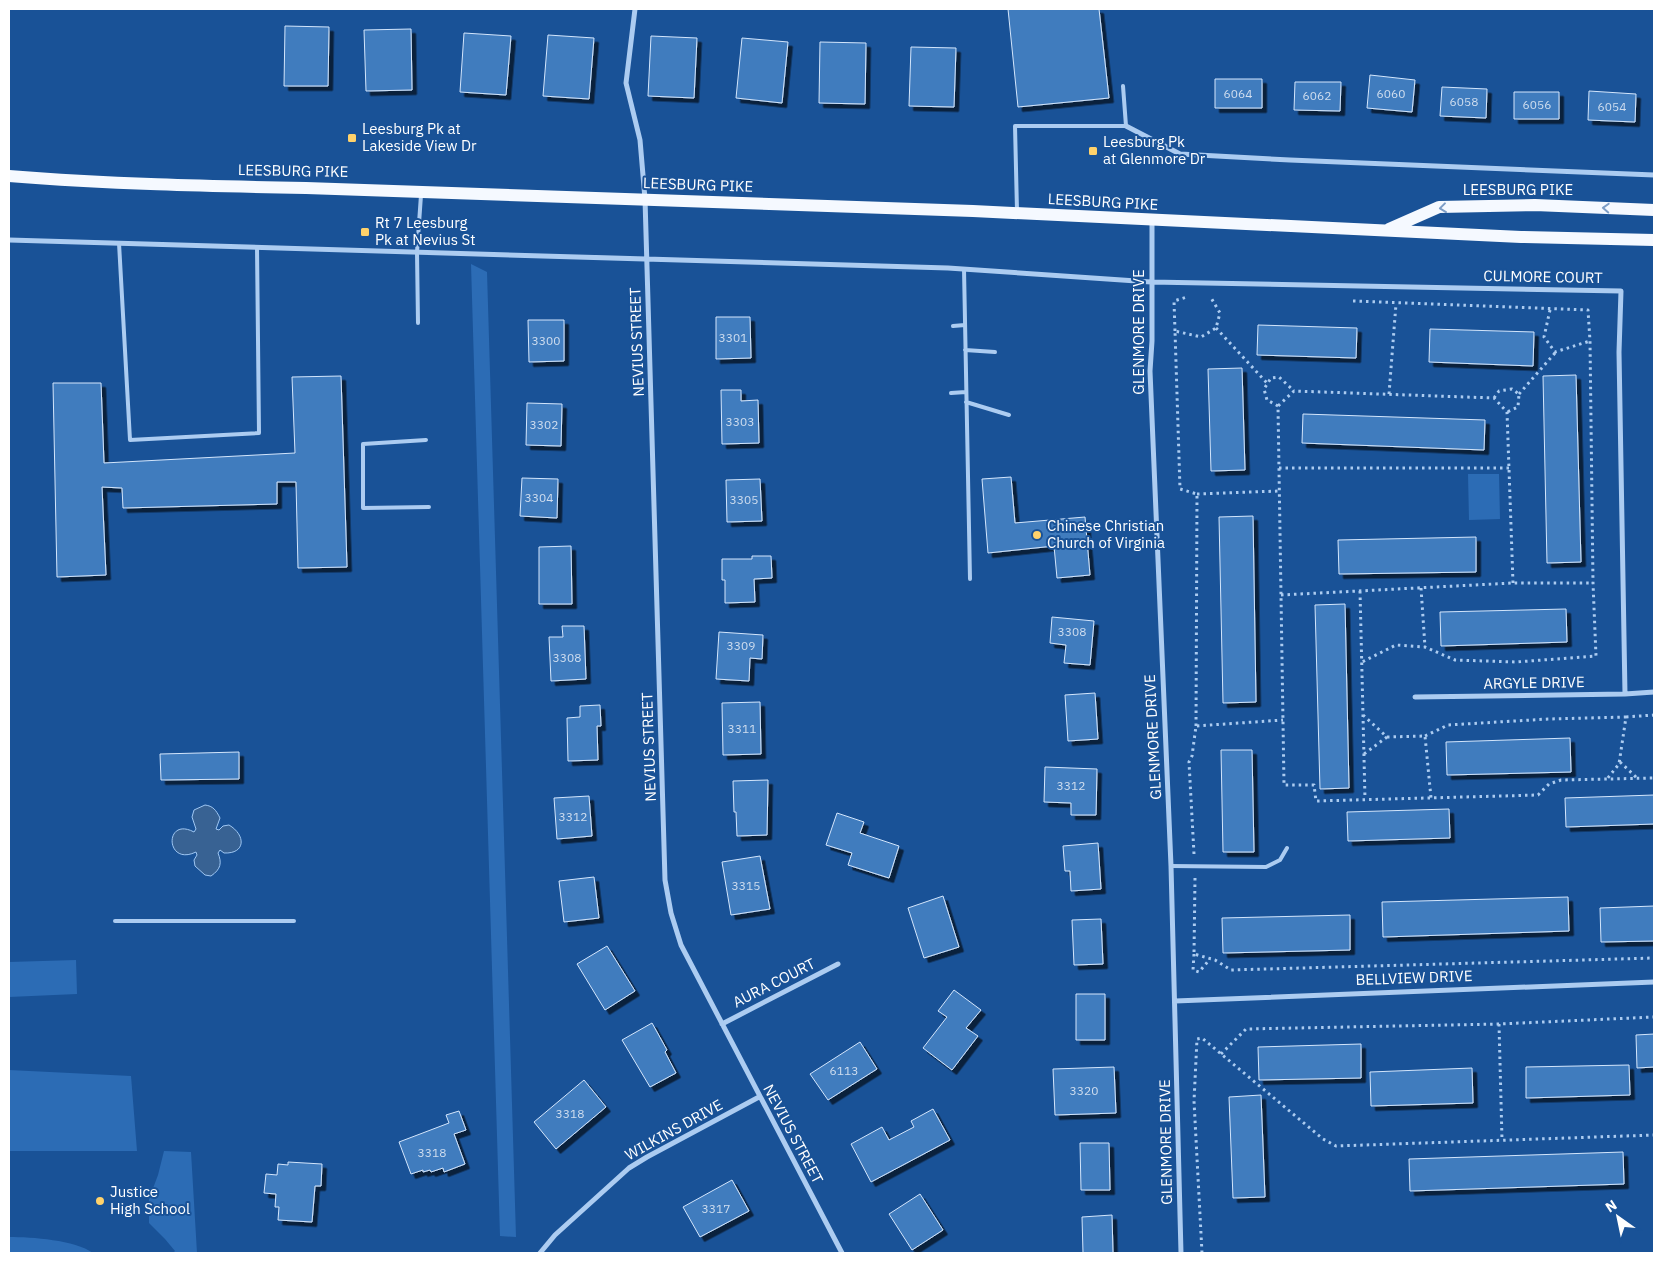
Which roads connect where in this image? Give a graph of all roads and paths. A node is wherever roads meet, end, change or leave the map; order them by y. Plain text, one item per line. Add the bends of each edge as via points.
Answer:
1 (635, 9) edge
2 (1124, 86) dead end
3 (1126, 126) junction
4 (1654, 175) edge
5 (9, 176) edge
6 (421, 192) junction
7 (645, 199) junction
8 (1654, 210) edge
9 (1017, 213) junction
10 (1152, 221) junction
11 (1386, 230) junction
12 (9, 240) edge
13 (1654, 240) edge
14 (119, 243) junction
15 (257, 247) junction
16 (417, 252) junction
17 (646, 258) junction
18 (964, 269) junction
19 (1151, 282) junction
20 (1202, 296) dead end
21 (1210, 296) junction
22 (1218, 296) dead end
23 (1194, 297) dead end
24 (1348, 301) dead end
25 (1396, 304) junction
26 (1550, 310) junction
27 (418, 322) dead end
28 (965, 325) junction
29 (953, 326) dead end
30 (1216, 328) junction
31 (1175, 331) junction
32 (1590, 341) junction
33 (965, 350) junction
34 (995, 352) dead end
35 (1555, 352) junction
36 (1267, 383) junction
37 (1294, 391) junction
38 (966, 392) junction
39 (951, 393) dead end
40 (1389, 394) junction
41 (1519, 394) junction
42 (1494, 398) junction
43 (966, 402) junction
44 (1278, 406) junction
45 (1507, 412) junction
46 (1009, 415) dead end
47 (426, 440) dead end
48 (1279, 468) junction
49 (1509, 468) junction
50 (1279, 491) junction
51 (1197, 494) junction
52 (429, 507) dead end
53 (970, 579) dead end
54 (1593, 582) junction
55 (1513, 583) junction
56 (1421, 588) junction
57 (1360, 591) junction
58 (1281, 595) junction
59 (1425, 647) junction
60 (1362, 662) junction
61 (1654, 692) edge
62 (1625, 694) junction
63 (1414, 697) dead end
64 (1363, 715) junction
65 (1654, 715) edge
66 (1626, 717) junction
67 (1283, 720) junction
68 (1196, 726) junction
69 (1425, 736) junction
70 (1387, 737) junction
71 (1364, 755) junction
72 (1619, 761) junction
73 (1638, 778) junction
74 (1654, 778) edge
75 (1607, 779) junction
76 (1431, 798) junction
77 (1365, 799) junction
78 (1287, 848) dead end
79 (1171, 866) junction
80 (1195, 866) junction
81 (115, 921) dead end
82 (294, 921) dead end
83 (1194, 954) junction
84 (1654, 958) edge
85 (1210, 959) junction
86 (838, 964) dead end
87 (1654, 982) edge
88 (1176, 1001) junction
89 (1654, 1017) edge
90 (722, 1024) junction
91 (1499, 1024) junction
92 (1222, 1054) junction
93 (759, 1097) junction
94 (1654, 1135) edge
95 (1502, 1140) junction
96 (540, 1253) edge
97 (842, 1253) edge
98 (1181, 1253) edge
99 (1202, 1253) edge

1 - 7 street, NEVIUS STREET via 626,83 640,140
2 - 3 lane
3 - 4 street via 1180,154
3 - 9 lane via 1014,126
5 - 6 main road, LEESBURG PIKE via 196,186
6 - 7 main road, LEESBURG PIKE
6 - 16 lane
7 - 9 main road, LEESBURG PIKE
7 - 17 street, NEVIUS STREET
8 -> 11 main road, LEESBURG PIKE via 1535,205 1439,207
9 - 10 main road, LEESBURG PIKE
10 - 11 main road, LEESBURG PIKE
10 - 19 street, GLENMORE DRIVE
11 - 13 main road, LEESBURG PIKE via 1521,238
12 - 14 street
14 - 15 street
14 - 15 lane via 130,440 259,434
15 - 16 street
16 - 17 street
16 - 27 lane
17 - 18 street
17 - 90 street, NEVIUS STREET via 665,880 681,945
18 - 19 street
18 - 28 lane
19 - 62 street, CULMORE COURT via 1622,291 1619,352
19 - 79 street, GLENMORE DRIVE via 1150,371
20 - 21 path
21 - 22 path
21 - 30 path via 1220,314
23 - 31 path via 1174,301
24 - 25 path
25 - 26 path
25 - 40 path
26 - 32 path via 1588,310
26 - 35 path via 1544,337
28 - 29 lane
28 - 33 lane
30 - 31 path via 1201,337
30 - 36 path
31 - 51 path via 1180,489
32 - 35 path
32 - 54 path
33 - 34 lane
33 - 38 lane
35 - 41 path
36 - 37 path via 1271,378 1279,377
36 - 44 path via 1264,389 1267,400
37 - 40 path
37 - 44 path
38 - 39 lane
38 - 43 lane
40 - 42 path
41 - 42 path via 1512,389 1499,391
41 - 45 path via 1518,407
42 - 45 path
43 - 46 lane
43 - 53 lane
44 - 48 path
45 - 49 path
47 - 52 lane via 363,444 363,508
48 - 49 path
48 - 50 path
49 - 55 path
50 - 51 path
50 - 58 path
51 - 68 path
54 - 55 path
54 - 59 path via 1596,656 1516,662 1455,660
55 - 56 path
56 - 57 path
56 - 59 path
57 - 58 path
57 - 60 path
58 - 67 path
59 - 60 path via 1396,645
60 - 64 path
61 - 62 street, ARGYLE DRIVE
62 - 63 street, ARGYLE DRIVE
64 - 70 path
64 - 71 path
65 - 66 path
66 - 69 path via 1448,725
66 - 72 path
67 - 68 path
67 - 77 path via 1284,785 1314,784 1316,800
68 - 80 path via 1189,762
69 - 70 path
69 - 76 path
70 - 71 path
71 - 77 path
72 - 73 path
72 - 75 path
73 - 74 path
73 - 75 path
75 - 76 path via 1561,780 1549,784 1538,795
76 - 77 path
78 - 80 lane via 1280,860 1266,867
79 - 80 lane
79 - 88 street, GLENMORE DRIVE
80 - 83 path
81 - 82 lane
83 - 85 path
83 - 85 path via 1193,970 1199,972
84 - 85 path via 1231,970
86 - 90 street, AURA COURT
87 - 88 street, BELLVIEW DRIVE
88 - 98 street, GLENMORE DRIVE
89 - 91 path
90 - 93 street, NEVIUS STREET
91 - 92 path via 1246,1029
91 - 95 path
92 - 95 path via 1323,1140 1336,1146
92 - 99 path via 1202,1038 1197,1039 1194,1101
93 - 96 street, WILKINS DRIVE via 629,1168 555,1235
93 - 97 street, NEVIUS STREET
94 - 95 path

